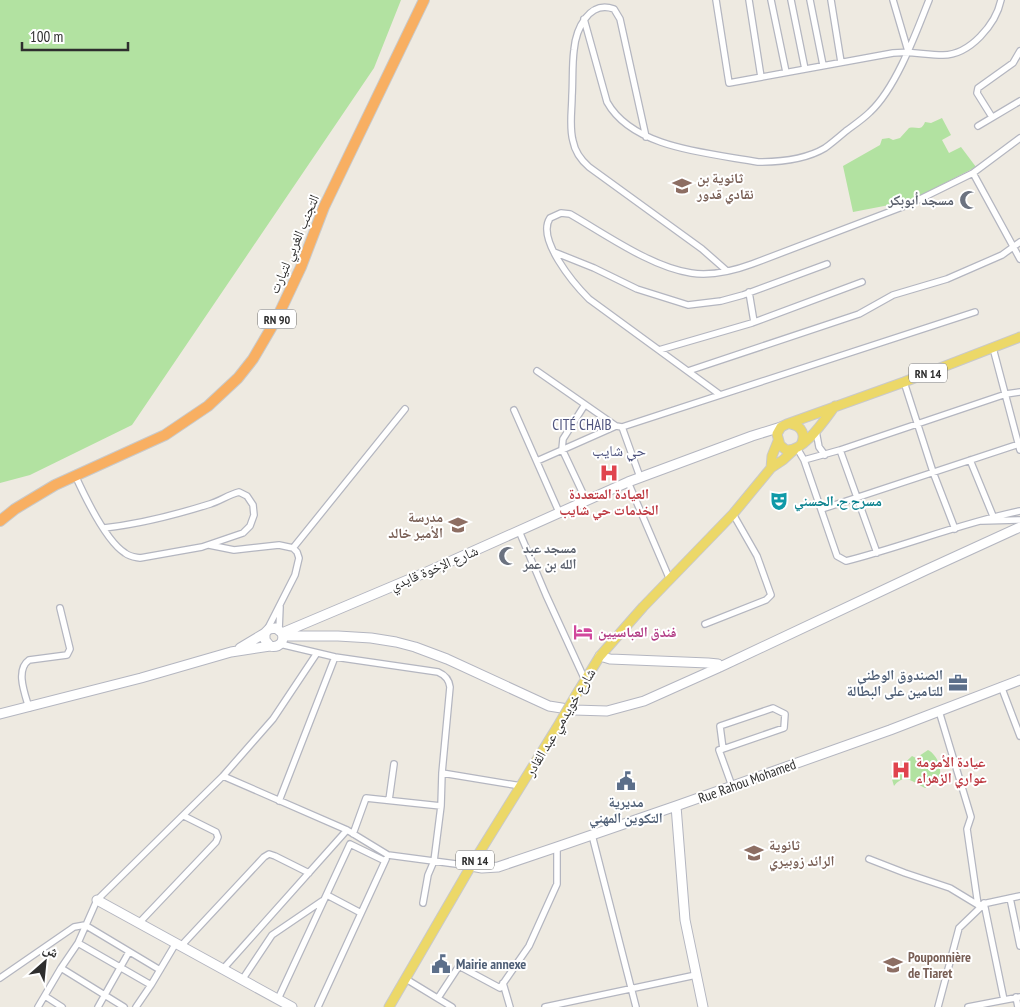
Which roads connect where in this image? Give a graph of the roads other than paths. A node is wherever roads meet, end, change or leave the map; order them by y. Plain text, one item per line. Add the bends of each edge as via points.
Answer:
1 (424, 0) edge
2 (716, 0) edge
3 (749, 0) edge
4 (771, 0) edge
5 (791, 0) edge
6 (810, 0) edge
7 (831, 0) edge
8 (893, 0) edge
9 (929, 0) edge
10 (1001, 0) edge
11 (584, 19) junction
12 (908, 51) junction
13 (1020, 51) edge
14 (841, 62) junction
15 (823, 65) junction
16 (805, 69) junction
17 (786, 72) junction
18 (761, 77) junction
19 (1020, 101) edge
20 (992, 117) junction
21 (978, 126) dead end
22 (646, 137) junction
23 (1020, 138) edge
24 (973, 173) junction
25 (1020, 242) edge
26 (1013, 247) junction
27 (554, 252) junction
28 (1020, 259) edge
29 (826, 264) dead end
30 (727, 271) junction
31 (862, 282) dead end
32 (749, 292) junction
33 (975, 312) dead end
34 (754, 322) junction
35 (1020, 337) edge
36 (992, 348) junction
37 (659, 350) junction
38 (537, 371) dead end
39 (688, 371) junction
40 (904, 382) junction
41 (1020, 392) edge
42 (719, 394) junction
43 (1006, 394) junction
44 (584, 406) junction
45 (835, 406) junction
46 (405, 409) dead end
47 (514, 410) dead end
48 (790, 424) junction
49 (918, 424) junction
50 (619, 427) junction
51 (781, 427) junction
52 (809, 433) junction
53 (752, 436) junction
54 (777, 440) junction
55 (1019, 447) edge
56 (798, 448) junction
57 (562, 449) junction
58 (840, 450) junction
59 (824, 455) junction
60 (804, 460) junction
61 (970, 460) junction
62 (537, 461) junction
63 (771, 468) junction
64 (933, 472) junction
65 (75, 475) junction
66 (640, 478) junction
67 (628, 482) junction
68 (856, 498) junction
69 (586, 500) junction
70 (822, 509) junction
71 (1020, 511) edge
72 (559, 512) junction
73 (733, 514) junction
74 (992, 516) junction
75 (981, 520) junction
76 (1020, 520) edge
77 (0, 521) edge
78 (1020, 527) edge
79 (104, 528) junction
80 (955, 529) junction
81 (519, 531) junction
82 (207, 545) junction
83 (293, 548) junction
84 (877, 554) junction
85 (670, 580) junction
86 (280, 604) junction
87 (60, 608) dead end
88 (705, 624) dead end
89 (266, 632) junction
90 (281, 636) junction
91 (270, 646) junction
92 (231, 652) junction
93 (317, 653) junction
94 (335, 656) junction
95 (600, 656) junction
96 (720, 667) junction
97 (586, 680) junction
98 (1020, 680) edge
99 (1001, 686) junction
100 (29, 708) junction
101 (939, 711) junction
102 (0, 714) edge
103 (1020, 736) edge
104 (723, 748) junction
105 (394, 764) dead end
106 (442, 773) junction
107 (223, 776) junction
108 (522, 786) junction
109 (732, 786) junction
110 (389, 800) junction
111 (279, 801) junction
112 (441, 806) junction
113 (676, 806) junction
114 (184, 816) junction
115 (347, 830) junction
116 (353, 834) junction
117 (592, 835) junction
118 (557, 847) junction
119 (388, 855) junction
120 (869, 858) dead end
121 (385, 861) junction
122 (434, 861) junction
123 (471, 866) junction
124 (309, 873) junction
125 (1020, 896) edge
126 (325, 898) junction
127 (1010, 898) junction
128 (97, 900) junction
129 (423, 903) dead end
130 (981, 904) junction
131 (361, 914) junction
132 (139, 923) junction
133 (85, 925) junction
134 (78, 943) junction
135 (178, 945) junction
136 (1020, 946) edge
137 (129, 952) junction
138 (61, 968) junction
139 (120, 968) junction
140 (223, 969) junction
141 (160, 970) junction
142 (696, 975) junction
143 (0, 978) edge
144 (406, 979) junction
145 (242, 980) junction
146 (503, 984) junction
147 (151, 985) junction
148 (631, 988) junction
149 (104, 995) junction
150 (45, 996) junction
151 (1018, 997) edge
152 (438, 998) junction
153 (278, 1000) junction
154 (1004, 1000) junction
155 (996, 1004) edge
156 (38, 1007) edge
157 (62, 1007) edge
158 (98, 1007) edge
159 (124, 1007) edge
160 (136, 1007) edge
161 (292, 1007) edge
162 (318, 1007) edge
163 (389, 1007) edge
164 (452, 1007) edge
165 (510, 1007) edge
166 (545, 1007) edge
167 (636, 1007) edge
168 (703, 1007) edge
169 (938, 1007) edge
170 (968, 1007) edge
171 (1018, 1007) edge

1 - 65 highway, التجنب الغربي لتيارت / RN 90 via 328,198 277,318 253,359 223,394 190,419 149,443
2 - 18 street via 730,83
3 - 18 street
4 - 17 street
5 - 16 street
6 - 15 street
7 - 14 street
8 - 12 street
9 - 12 street
10 - 12 street via 988,27 958,52 945,55
11 - 22 street via 607,102 622,122
11 - 22 street via 591,9 602,5 618,14
11 - 30 street via 574,50 571,131 576,152 589,167 702,248
12 - 14 street
12 - 22 street via 884,96 871,112 825,148 810,155 780,162 758,162 673,146
13 - 20 street via 1012,63 978,88 976,93
14 - 15 street
15 - 16 street
16 - 17 street
17 - 18 street
19 - 20 street
20 - 21 street
23 - 24 street
24 - 26 street
24 - 30 street via 902,207
25 - 26 street
26 - 28 street
26 - 39 street via 947,279 893,295 859,314
27 - 30 street via 547,226 554,215 566,213 640,254 677,270 692,273
27 - 32 street via 637,289 688,305 721,301
27 - 37 street via 589,298
29 - 32 street
31 - 34 street
32 - 34 street
33 - 42 street
34 - 37 street
35 - 36 main road, RN 14
36 - 40 main road, RN 14
36 - 43 street
37 - 39 street
38 - 44 street
39 - 42 street
40 - 45 main road, RN 14
40 - 49 street
41 - 43 street
42 - 50 street
43 - 49 street
43 - 55 street
44 - 50 street
44 - 57 street via 563,440
45 - 48 main road, RN 14
45 - 52 main road, شارع خويدمي عبد القادر / RN 14
46 - 83 street
47 - 62 street
48 - 51 main road
48 - 52 main road
49 - 58 street
49 - 64 street
50 - 57 street
50 - 66 street
51 - 53 street, شارع الإخوة قايدي
51 - 54 main road
52 - 56 main road, شارع خويدمي عبد القادر / RN 14
52 - 59 street
53 - 54 street, شارع الإخوة قايدي
53 - 66 street, شارع الإخوة قايدي
54 - 56 main road via 786,450
54 - 63 main road, شارع خويدمي عبد القادر / RN 14
55 - 61 street
56 - 60 street
56 - 63 main road, شارع خويدمي عبد القادر / RN 14
57 - 62 street
57 - 69 street
58 - 59 street
58 - 68 street
59 - 60 street
60 - 70 street
61 - 64 street
61 - 74 street
62 - 72 street
63 - 73 main road, شارع خويدمي عبد القادر / RN 14
64 - 68 street
64 - 80 street
65 - 77 highway, التجنب الغربي لتيارت / RN 90
65 - 79 street
66 - 67 street, شارع الإخوة قايدي
67 - 69 street, شارع الإخوة قايدي
67 - 85 street
68 - 70 street
68 - 84 street
69 - 72 street, شارع الإخوة قايدي
70 - 84 street via 837,556 846,561
71 - 74 street
72 - 81 street, شارع الإخوة قايدي
73 - 85 main road, شارع خويدمي عبد القادر / RN 14
73 - 88 street via 757,556 771,595 766,600
74 - 75 street
75 - 76 street
75 - 80 street
78 - 96 street
79 - 82 street via 124,553 132,557
79 - 82 street via 166,517 239,492 247,496 254,515 250,526 243,533
80 - 84 street
81 - 90 street, شارع الإخوة قايدي
81 - 97 street
82 - 83 street via 234,550 279,545
83 - 86 street via 300,558 299,564
85 - 95 main road, شارع خويدمي عبد القادر / RN 14
86 - 89 street
86 - 90 street
87 - 100 street via 70,649 67,655 25,663 22,682
89 - 90 street via 273,628
89 - 91 street via 265,640
89 - 92 street
90 - 91 street via 276,647
90 - 93 street
90 - 96 street via 371,638 415,647 549,706 574,710 607,711 644,701
91 - 92 street
92 - 100 street
93 - 94 street
93 - 107 street via 273,719
94 - 106 street via 438,672 447,678 450,687
94 - 111 street
95 - 96 street via 708,663
95 - 97 main road, شارع خويدمي عبد القادر / RN 14
97 - 108 main road, شارع خويدمي عبد القادر / RN 14, bridge
98 - 99 street, Rue Rahou Mohamed
99 - 101 street, Rue Rahou Mohamed
99 - 103 street
100 - 102 street
101 - 109 street, Rue Rahou Mohamed
101 - 130 street via 971,816 967,829
104 - 104 street via 784,728 785,714 774,708 720,726
104 - 109 street via 719,750
105 - 110 street
106 - 108 street
106 - 112 street
107 - 111 street
107 - 114 street
108 - 123 main road, شارع خويدمي عبد القادر / RN 14
109 - 113 street, Rue Rahou Mohamed
110 - 112 street
110 - 116 street via 366,798
111 - 115 street
112 - 122 street
113 - 117 street, Rue Rahou Mohamed
113 - 142 street via 684,920
114 - 128 street
114 - 132 street via 216,832 216,842
115 - 116 street
115 - 124 street
116 - 119 street
117 - 118 street, Rue Rahou Mohamed
117 - 148 street
118 - 123 street, Rue Rahou Mohamed via 498,867
118 - 146 street via 557,884 529,946
119 - 121 street
119 - 122 street
120 - 130 street via 950,888
121 - 126 street via 350,844
121 - 131 street
122 - 123 street
122 - 129 street
123 - 144 main road, شارع خويدمي عبد القادر / RN 14
124 - 135 street via 269,854
124 - 140 street
125 - 127 street
126 - 131 street
126 - 145 street via 272,935
126 - 153 street
127 - 130 street
127 - 136 street
128 - 132 street
128 - 133 street
130 - 154 street
130 - 169 street via 959,928
131 - 162 street
132 - 135 street
133 - 134 street
133 - 137 street
133 - 143 street via 74,927
134 - 138 street
134 - 139 street
135 - 140 street
135 - 141 street
137 - 139 street
137 - 141 street
138 - 149 street
138 - 150 street
139 - 147 street
139 - 149 street
140 - 145 street
141 - 147 street
142 - 148 street
142 - 168 street
144 - 152 street
144 - 163 main road, شارع خويدمي عبد القادر / RN 14
145 - 153 street
146 - 152 street via 500,988 459,966
146 - 165 street
147 - 160 street
148 - 166 street
148 - 167 street
149 - 158 street
149 - 159 street
150 - 156 street
150 - 157 street
151 - 154 street
151 - 171 street
152 - 164 street
153 - 161 street
154 - 155 street
155 - 170 street

